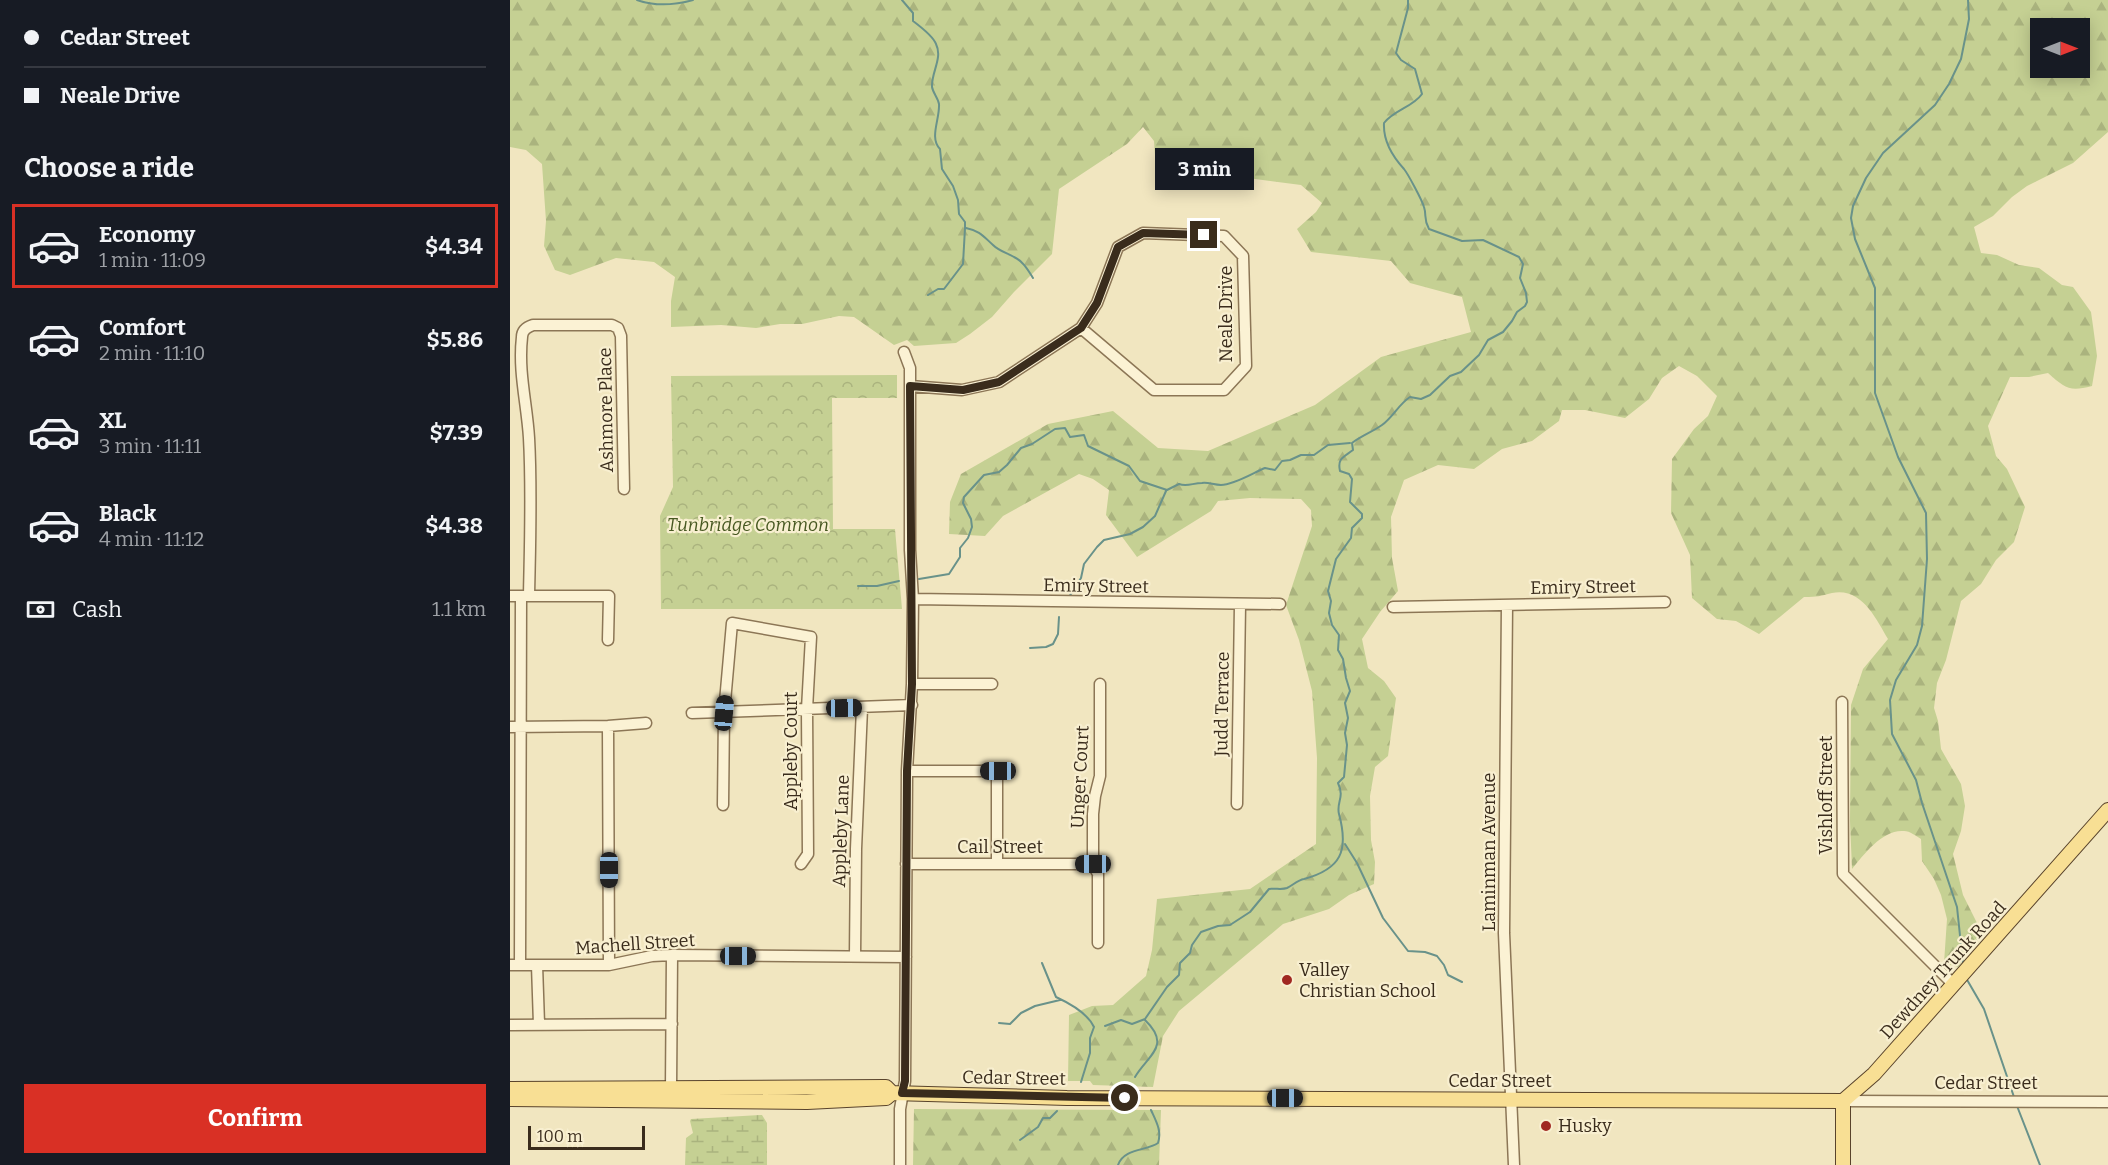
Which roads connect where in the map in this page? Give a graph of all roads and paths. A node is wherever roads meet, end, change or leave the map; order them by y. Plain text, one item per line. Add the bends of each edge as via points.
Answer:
1 (1081, 328) junction
2 (904, 352) dead end
3 (515, 375) edge
4 (910, 386) junction
5 (624, 489) dead end
6 (520, 596) edge
7 (913, 599) junction
8 (1665, 602) dead end
9 (1280, 604) dead end
10 (1240, 605) junction
11 (1507, 605) junction
12 (1393, 607) dead end
13 (608, 640) dead end
14 (912, 684) junction
15 (992, 684) dead end
16 (1100, 684) dead end
17 (1842, 702) dead end
18 (912, 705) junction
19 (862, 708) junction
20 (807, 709) junction
21 (692, 713) dead end
22 (724, 713) junction
23 (646, 723) dead end
24 (608, 726) junction
25 (515, 727) edge
26 (907, 771) junction
27 (723, 804) dead end
28 (1237, 804) dead end
29 (2108, 810) edge
30 (801, 864) dead end
31 (906, 864) junction
32 (997, 864) junction
33 (1093, 864) junction
34 (1098, 943) dead end
35 (672, 955) junction
36 (855, 956) junction
37 (906, 957) junction
38 (515, 965) edge
39 (537, 965) junction
40 (609, 965) junction
41 (1954, 985) junction
42 (538, 1024) junction
43 (672, 1024) junction
44 (510, 1025) edge
45 (510, 1089) edge
46 (671, 1089) junction
47 (897, 1093) junction
48 (510, 1099) edge
49 (1511, 1099) junction
50 (1843, 1101) junction
51 (2108, 1102) edge
52 (900, 1165) edge
53 (1514, 1165) edge
54 (1843, 1165) edge

1 - 1 street, Neale Drive via 1154,390 1224,390 1245,366 1243,256 1224,236 1143,233 1118,247 1097,303
1 - 4 street, Neale Drive via 999,382 963,390
2 - 4 street via 910,368
3 - 5 street, Ashmore Place via 526,328 618,328
3 - 6 street via 529,437 531,510
4 - 7 street
6 - 13 street via 609,596
6 - 25 street
7 - 10 street, Emiry Street
7 - 14 street
8 - 11 street, Emiry Street
9 - 10 street, Emiry Street
10 - 28 street, Judd Terrace
11 - 12 street, Emiry Street
11 - 49 street, Laminman Avenue via 1504,933
14 - 15 street
14 - 18 street
16 - 33 street, Unger Court via 1100,776 1093,814
17 - 41 street, Vishloff Street via 1843,874
18 - 19 street
18 - 26 street
19 - 20 street
19 - 36 street, Appleby Lane
20 - 22 street
20 - 22 street, Appleby Court via 811,637 732,623
20 - 30 street, Appleby Court via 808,854
21 - 22 street
22 - 27 street
23 - 24 street
24 - 25 street
24 - 40 street
25 - 38 street
26 - 31 street
26 - 32 street via 998,771
29 - 41 main road, Dewdney Trunk Road
31 - 32 street, Cail Street
31 - 37 street
32 - 33 street, Cail Street
33 - 34 street, Unger Court via 1098,874
35 - 36 street, Machell Street
35 - 40 street, Machell Street
35 - 43 street
36 - 37 street, Machell Street
37 - 47 street via 905,1081
38 - 39 street, Machell Street
39 - 40 street, Machell Street
39 - 42 street
41 - 50 main road, Dewdney Trunk Road via 1874,1074
42 - 43 street
42 - 44 street
43 - 46 street
45 - 46 main road, Cedar Street
46 - 47 main road, Cedar Street via 886,1087
47 - 48 main road, Cedar Street via 886,1098 807,1102
47 - 49 main road, Cedar Street via 1067,1098
47 - 52 street
49 - 50 main road, Cedar Street
49 - 53 street, Laminman Avenue
50 - 51 street, Cedar Street
50 - 54 main road

